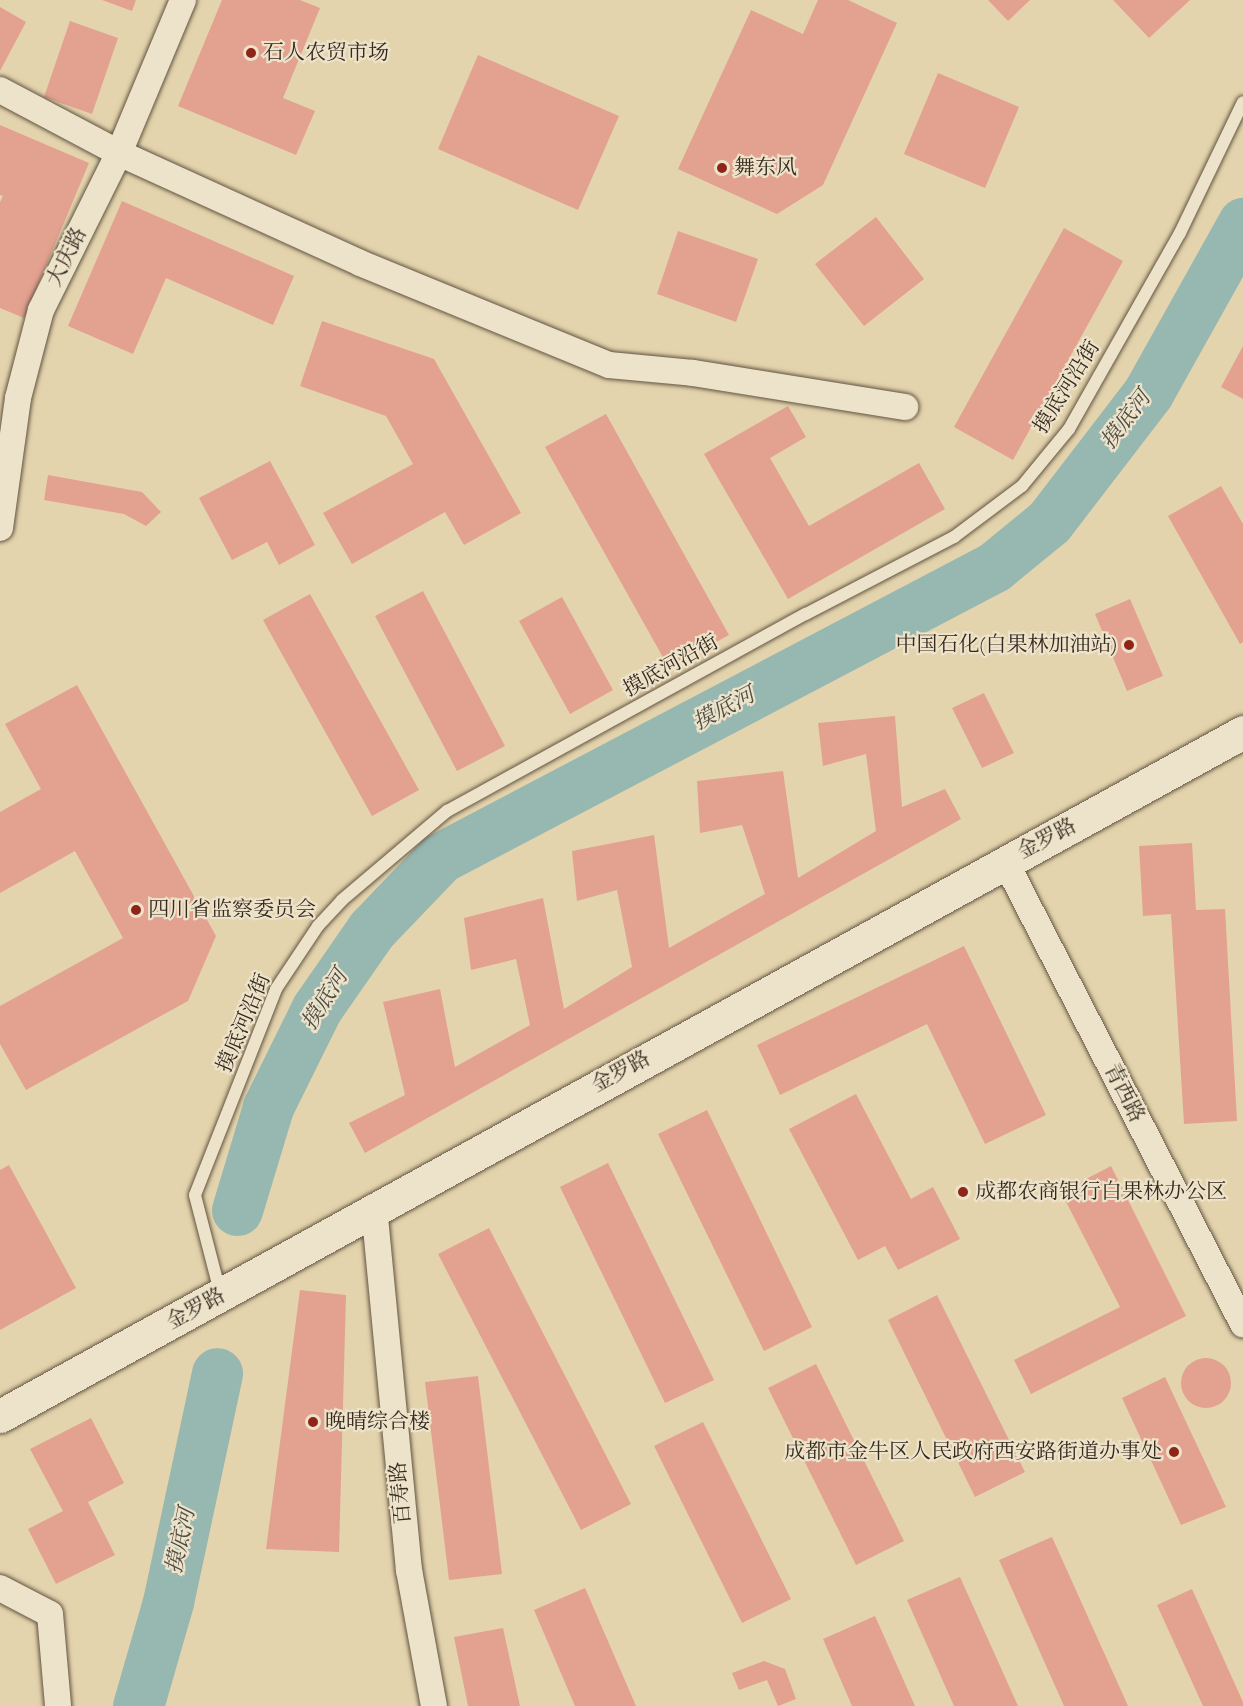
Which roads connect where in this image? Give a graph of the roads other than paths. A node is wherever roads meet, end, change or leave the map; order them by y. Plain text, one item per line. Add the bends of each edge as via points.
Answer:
1 (183, 0) edge
2 (0, 90) edge
3 (1243, 102) edge
4 (119, 153) junction
5 (905, 407) dead end
6 (0, 528) edge
7 (1243, 732) edge
8 (1005, 861) junction
9 (374, 1208) junction
10 (221, 1296) junction
11 (1243, 1324) edge
12 (0, 1416) edge
13 (0, 1588) edge
14 (58, 1706) edge
15 (434, 1706) edge

1 - 4 street, 大庆路
2 - 4 street
3 - 10 lane, 摸底河沿街 via 1180,233 1069,429 1022,486 954,537 447,811 342,900 318,926 276,989 195,1195
4 - 5 street via 360,263 609,365 693,373
4 - 6 street, 大庆路 via 41,310 18,398
7 - 8 street, 金罗路
8 - 9 street, 金罗路
8 - 11 street, 青西路
9 - 10 street, 金罗路
9 - 15 street, 百寿路 via 409,1570
10 - 12 street, 金罗路
13 - 14 street via 50,1614

